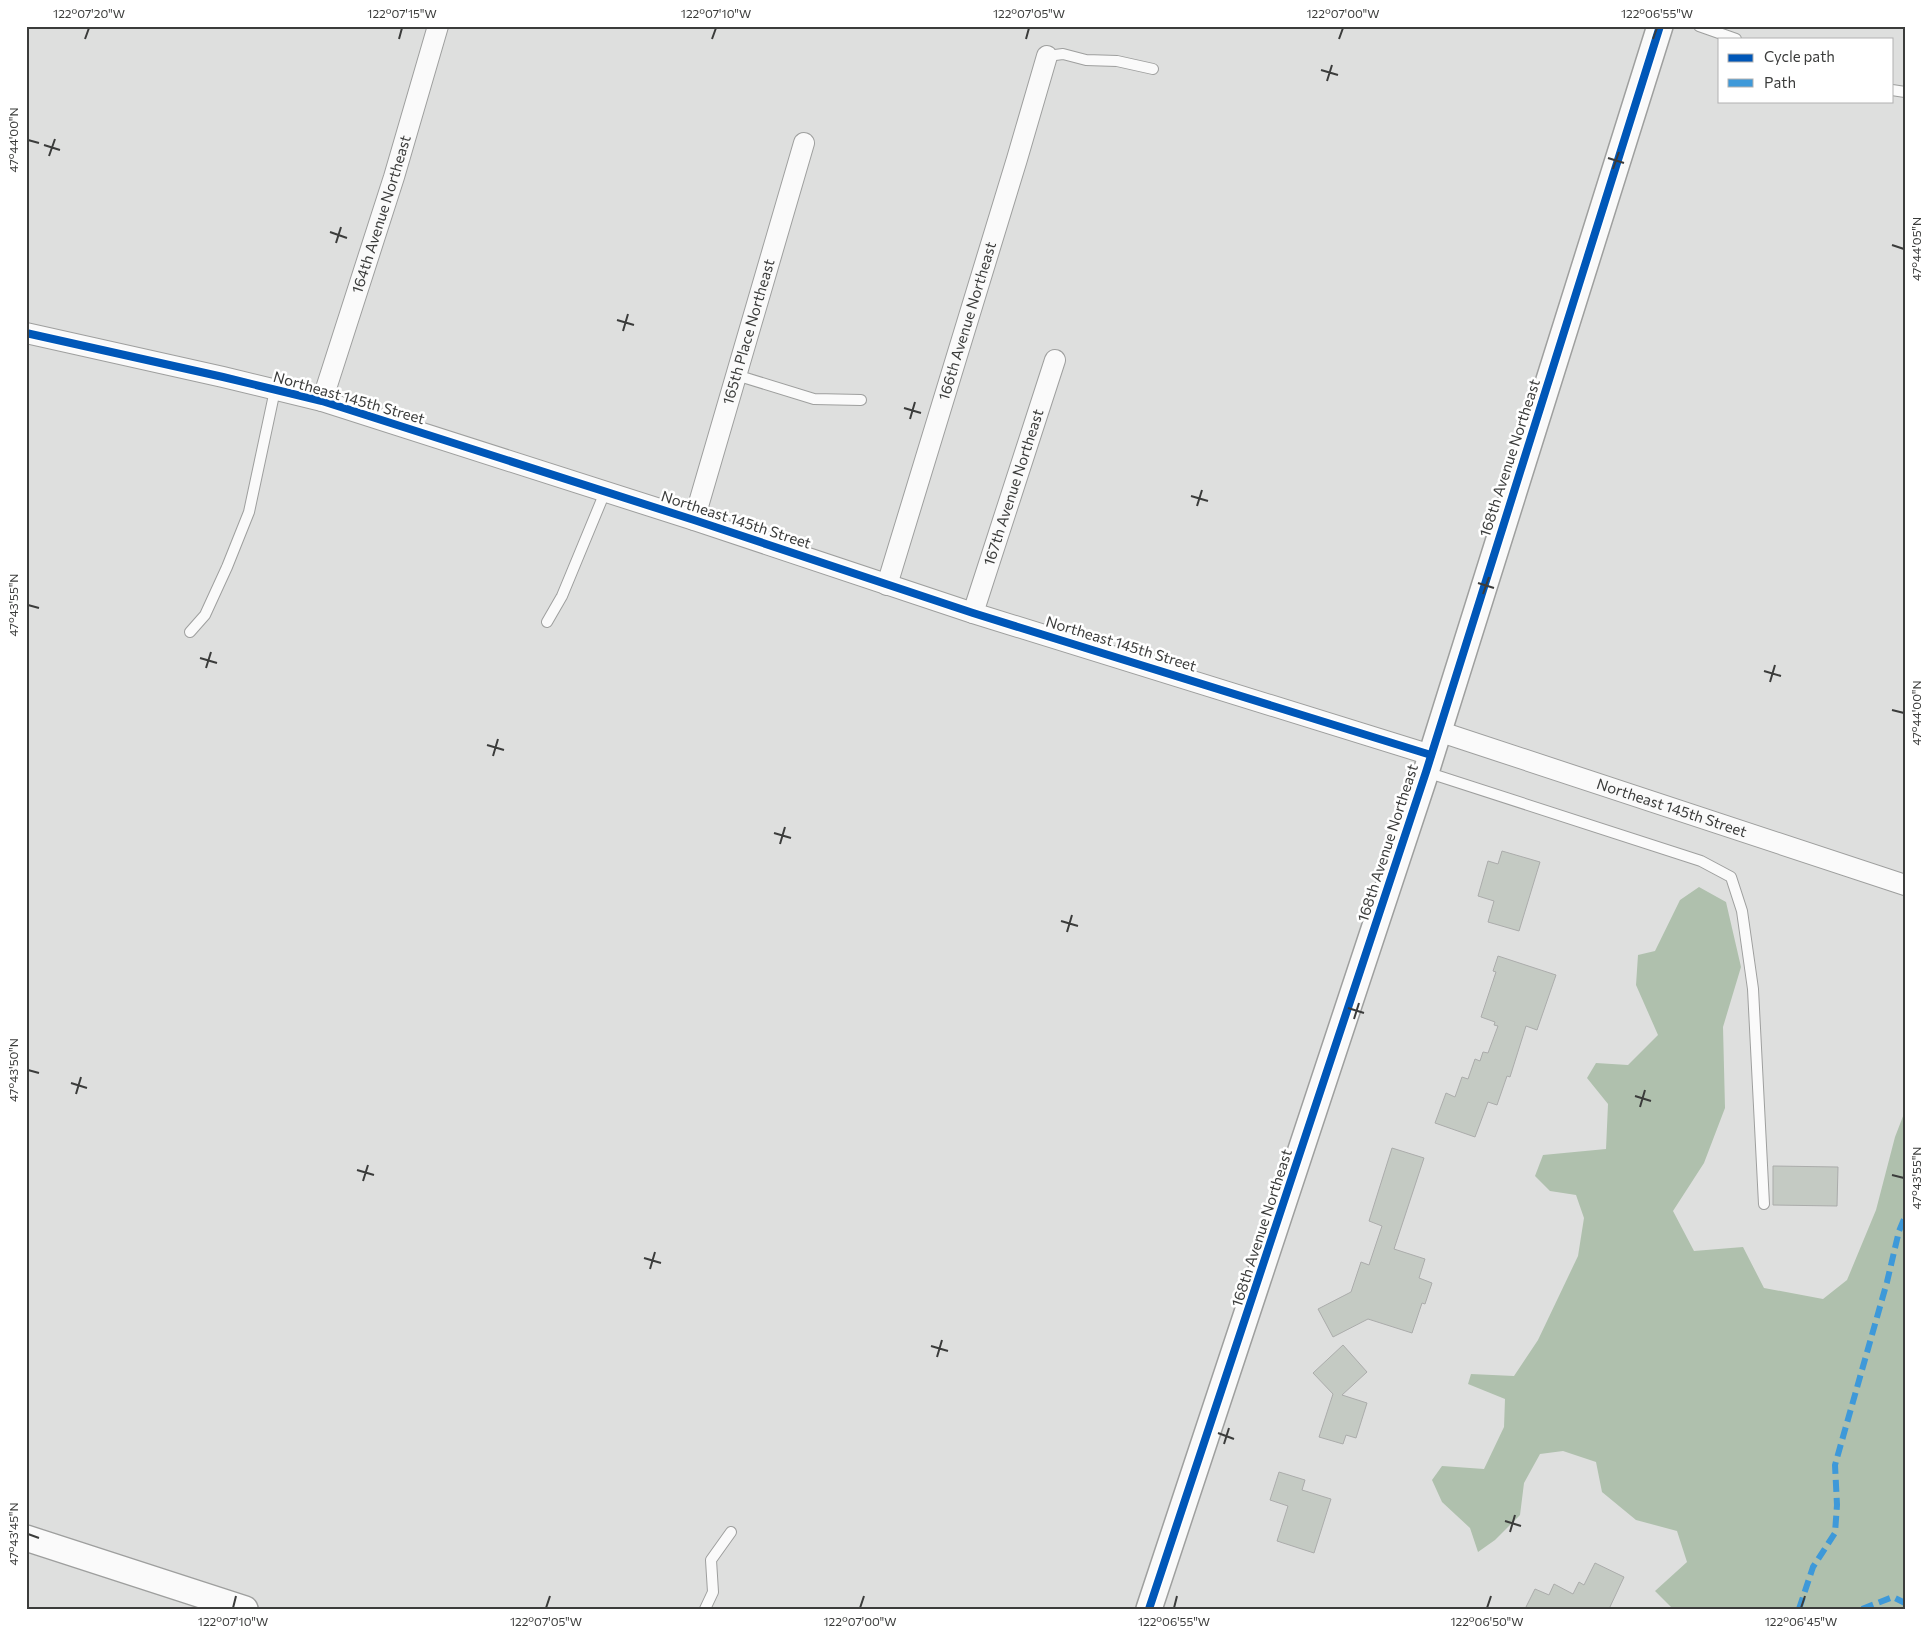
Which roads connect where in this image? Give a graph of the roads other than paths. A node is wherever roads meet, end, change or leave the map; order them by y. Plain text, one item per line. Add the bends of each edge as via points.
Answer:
1 (438, 26) edge
2 (1660, 26) edge
3 (1698, 26) edge
4 (1733, 38) edge
5 (1047, 56) joint
6 (1153, 69) dead end
7 (804, 143) dead end
8 (26, 333) edge
9 (1055, 360) dead end
10 (736, 375) junction
11 (275, 390) junction
12 (860, 400) dead end
13 (322, 401) junction
14 (606, 492) junction
15 (694, 520) junction
16 (887, 585) junction
17 (973, 613) junction
18 (547, 622) dead end
19 (190, 632) dead end
20 (1438, 731) junction
21 (1429, 763) junction
22 (1905, 885) edge
23 (1764, 1204) dead end
24 (731, 1532) dead end
25 (26, 1538) edge
26 (231, 1607) edge
27 (705, 1609) edge
28 (1149, 1609) edge

1 - 13 street, 164th Avenue Northeast via 394,177
2 - 20 street, 168th Avenue Northeast
3 - 4 lane
5 - 6 lane via 1063,54
5 - 16 street, 166th Avenue Northeast
7 - 10 street, 165th Place Northeast
8 - 11 street, Northeast 145th Street
9 - 17 street, 167th Avenue Northeast
10 - 12 lane via 814,399
10 - 15 street, 165th Place Northeast
11 - 13 street, Northeast 145th Street
11 - 19 lane via 249,512 205,615
13 - 14 street, Northeast 145th Street
14 - 15 street, Northeast 145th Street
14 - 18 lane via 562,596
15 - 16 street, Northeast 145th Street
16 - 17 street, Northeast 145th Street
17 - 21 street, Northeast 145th Street
20 - 21 street, 168th Avenue Northeast
20 - 22 street, Northeast 145th Street
21 - 23 lane via 1701,861 1731,877 1742,911 1753,989
21 - 28 street, 168th Avenue Northeast
24 - 27 lane via 711,1560 713,1592
25 - 26 street

